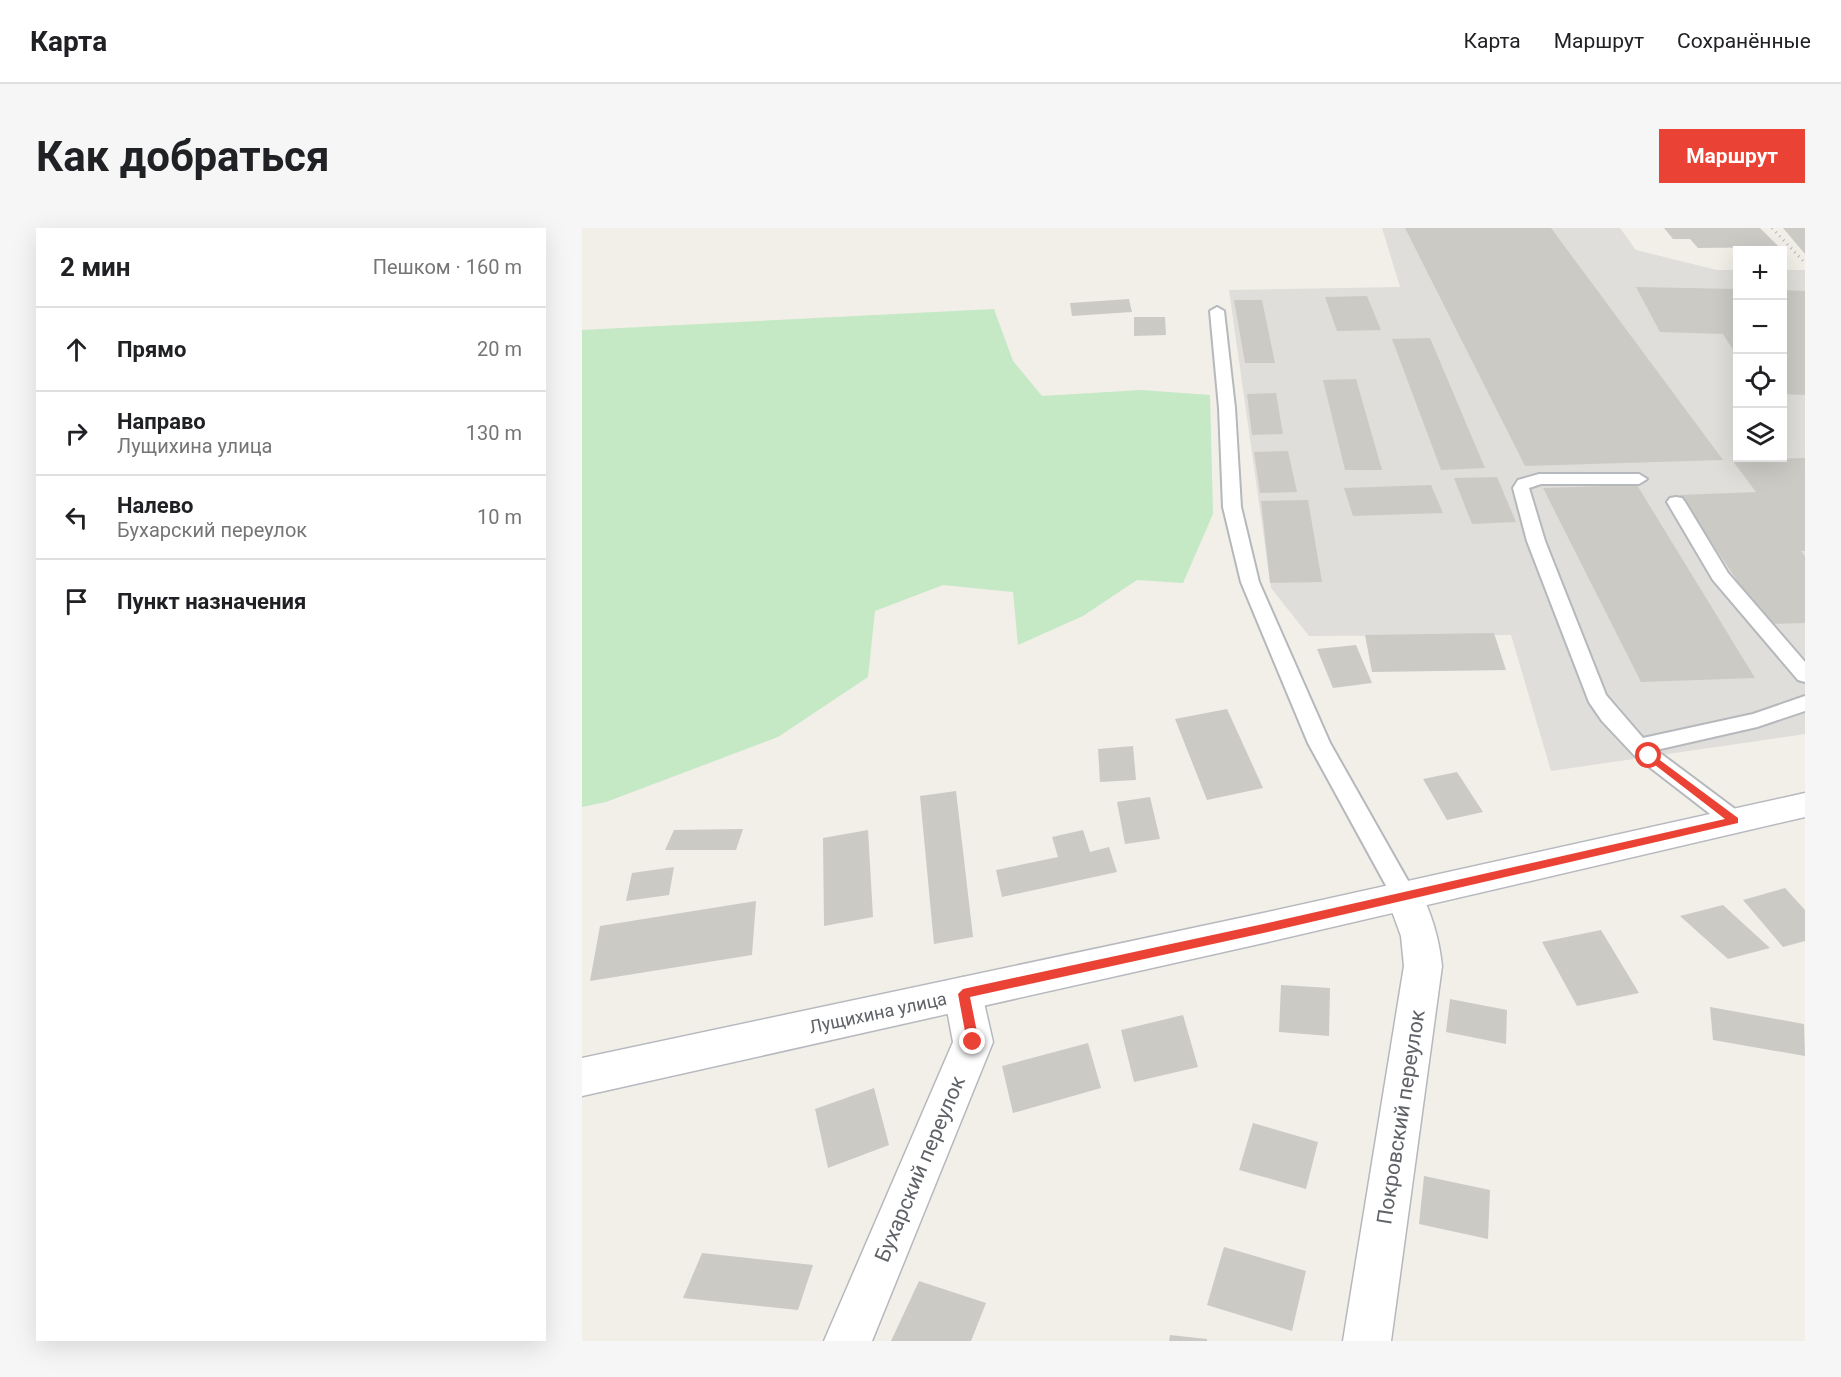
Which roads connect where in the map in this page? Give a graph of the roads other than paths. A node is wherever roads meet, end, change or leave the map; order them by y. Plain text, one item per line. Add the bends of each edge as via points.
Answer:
1 (1217, 311) dead end
2 (1639, 479) dead end
3 (1676, 502) dead end
4 (1805, 675) edge
5 (1805, 703) edge
6 (1638, 746) junction
7 (1805, 805) edge
8 (1735, 821) junction
9 (1404, 896) junction
10 (963, 994) junction
11 (582, 1077) edge
12 (848, 1341) edge
13 (1367, 1341) edge

1 - 9 lane via 1232,507 1250,582 1319,743
2 - 6 lane via 1539,479 1521,488 1536,541 1596,698
3 - 4 lane via 1720,576
5 - 6 lane via 1757,720
6 - 8 lane
7 - 8 street, Лущихина улица
8 - 9 street, Лущихина улица
9 - 10 street, Лущихина улица
9 - 13 street, Покровский переулок via 1420,936 1424,966
10 - 11 street, Лущихина улица
10 - 12 street, Бухарский переулок via 973,1042

